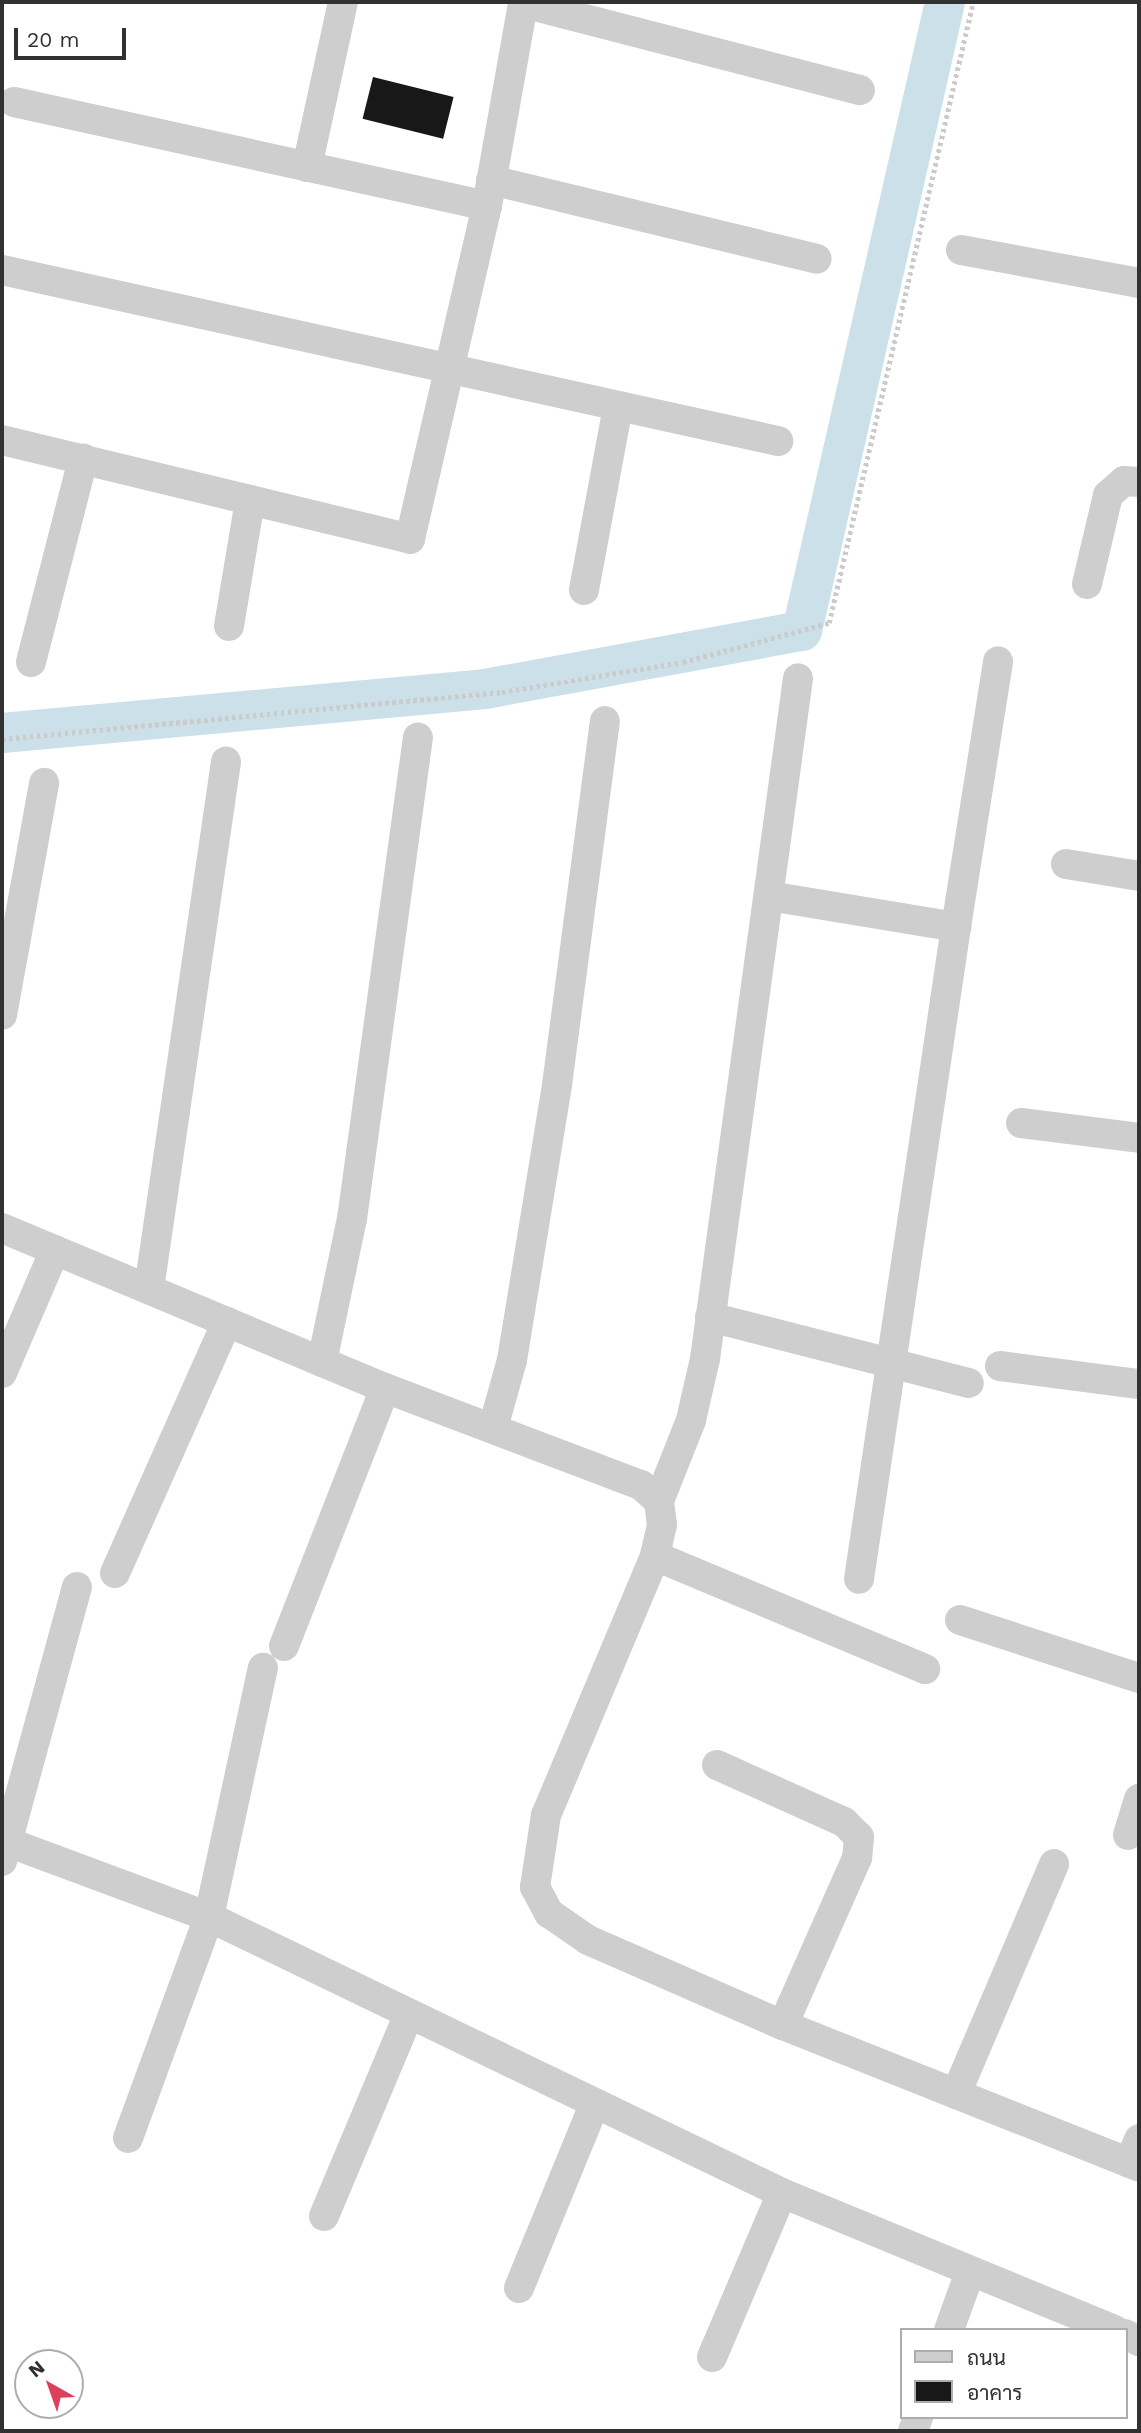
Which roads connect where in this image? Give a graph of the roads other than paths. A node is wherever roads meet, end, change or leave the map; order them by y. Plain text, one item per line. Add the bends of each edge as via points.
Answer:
1 (343, 2) edge
2 (523, 2) edge
3 (860, 90) dead end
4 (13, 102) dead end
5 (307, 167) junction
6 (489, 193) junction
7 (961, 250) dead end
8 (817, 259) dead end
9 (2, 270) edge
10 (1139, 283) edge
11 (449, 370) junction
12 (618, 407) junction
13 (2, 440) edge
14 (778, 441) dead end
15 (83, 459) junction
16 (1139, 482) edge
17 (250, 500) junction
18 (1087, 584) dead end
19 (584, 590) dead end
20 (229, 626) dead end
21 (998, 661) dead end
22 (31, 662) dead end
23 (798, 678) dead end
24 (605, 721) dead end
25 (418, 737) dead end
26 (226, 762) dead end
27 (44, 783) dead end
28 (1066, 864) dead end
29 (1139, 876) edge
30 (769, 896) junction
31 (956, 927) junction
32 (2, 1015) edge
33 (1021, 1123) dead end
34 (1139, 1138) edge
35 (2, 1228) edge
36 (55, 1250) junction
37 (149, 1289) junction
38 (710, 1317) junction
39 (226, 1322) junction
40 (322, 1362) junction
41 (890, 1364) junction
42 (1000, 1366) dead end
43 (2, 1373) edge
44 (969, 1383) dead end
45 (1139, 1384) edge
46 (385, 1388) junction
47 (493, 1429) junction
48 (659, 1501) junction
49 (655, 1556) junction
50 (115, 1573) dead end
51 (859, 1579) dead end
52 (77, 1587) dead end
53 (960, 1620) dead end
54 (284, 1646) dead end
55 (264, 1668) dead end
56 (925, 1669) dead end
57 (1139, 1678) edge
58 (717, 1765) dead end
59 (1139, 1799) edge
60 (1128, 1835) dead end
61 (4, 1848) edge
62 (1054, 1864) dead end
63 (209, 1917) junction
64 (410, 2014) junction
65 (783, 2025) junction
66 (956, 2094) junction
67 (594, 2105) junction
68 (128, 2138) dead end
69 (1136, 2156) edge
70 (782, 2193) junction
71 (324, 2216) dead end
72 (970, 2272) junction
73 (519, 2288) dead end
74 (950, 2328) edge
75 (1110, 2328) edge
76 (712, 2357) dead end

1 - 5 street
2 - 3 street
2 - 6 street
4 - 5 street
5 - 6 street
6 - 8 street
6 - 11 street
7 - 10 street
9 - 11 street
11 - 12 street
11 - 17 street via 410,539
12 - 14 street
12 - 19 street
13 - 15 street
15 - 17 street
15 - 22 street
16 - 18 street via 1124,481 1108,495
17 - 20 street
21 - 31 street
23 - 30 street
24 - 47 street via 557,1085 512,1360
25 - 40 street via 352,1219
26 - 37 street
27 - 32 street
28 - 29 street
30 - 31 street
30 - 38 street
31 - 41 street
33 - 34 street
35 - 36 street
36 - 37 street
36 - 43 street
37 - 39 street
38 - 41 street
38 - 48 street via 691,1420
39 - 40 street
39 - 50 street
40 - 46 street
41 - 44 street
41 - 51 street
42 - 45 street
46 - 47 street
46 - 54 street
47 - 48 street via 641,1485
48 - 49 street via 662,1525
49 - 56 street
49 - 65 street via 546,1815 535,1887 549,1913 588,1940
52 - 61 street
53 - 57 street
55 - 63 street
58 - 65 street via 844,1822 859,1837 857,1858
59 - 60 street
61 - 63 street
62 - 66 street
63 - 64 street
63 - 68 street
64 - 67 street
64 - 71 street
65 - 66 street
66 - 69 street
67 - 70 street
67 - 73 street
70 - 72 street
70 - 76 street
72 - 74 street
72 - 75 street

